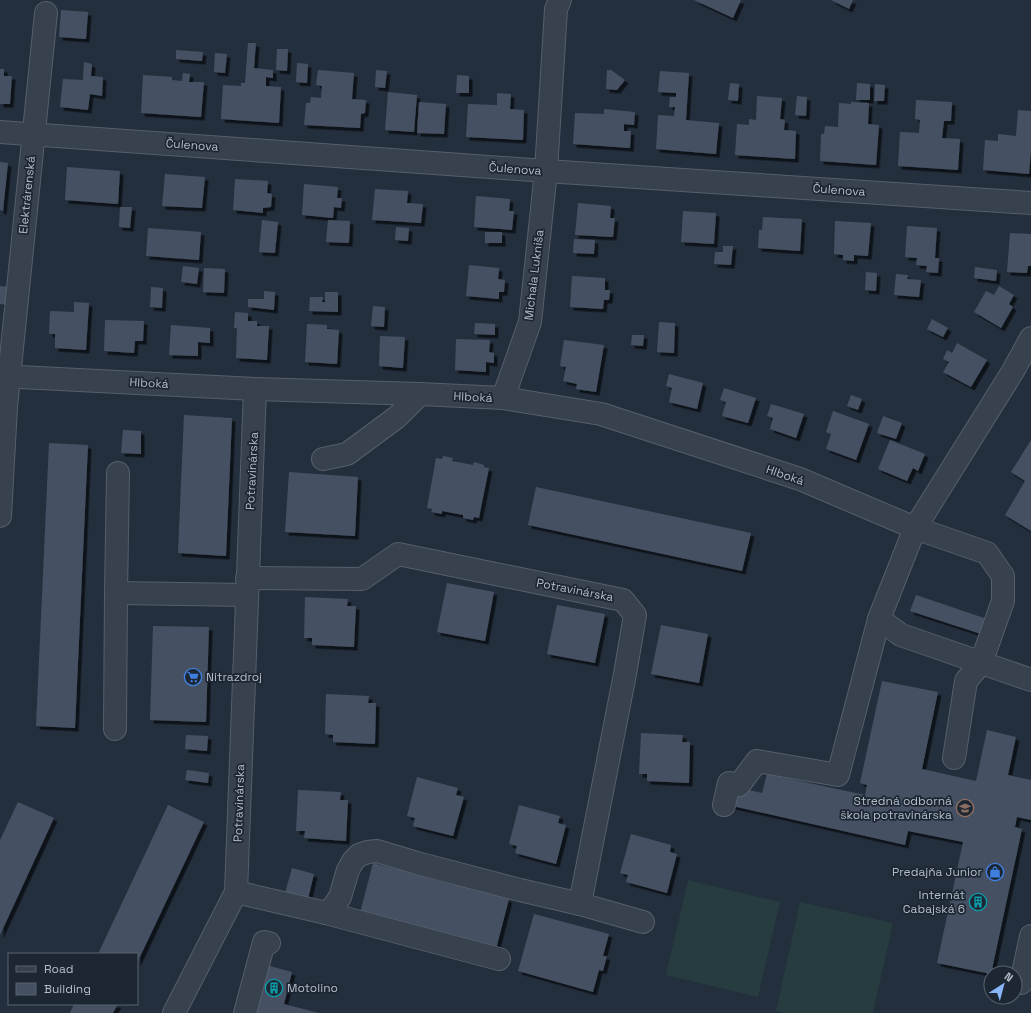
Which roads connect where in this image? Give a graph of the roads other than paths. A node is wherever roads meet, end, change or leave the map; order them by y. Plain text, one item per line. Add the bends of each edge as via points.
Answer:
1 (560, 0) edge
2 (46, 13) dead end
3 (0, 132) edge
4 (33, 134) junction
5 (546, 171) junction
6 (1031, 203) edge
7 (1031, 338) edge
8 (5, 376) edge
9 (255, 389) junction
10 (420, 394) junction
11 (503, 398) junction
12 (323, 459) dead end
13 (118, 473) dead end
14 (0, 516) edge
15 (915, 528) junction
16 (247, 587) junction
17 (116, 593) junction
18 (879, 619) junction
19 (981, 663) junction
20 (1031, 680) edge
21 (115, 729) dead end
22 (954, 758) dead end
23 (724, 804) dead end
24 (236, 892) junction
25 (580, 904) junction
26 (326, 913) junction
27 (642, 922) dead end
28 (1031, 936) edge
29 (269, 943) dead end
30 (499, 959) dead end
31 (1023, 974) edge
32 (174, 1013) edge
33 (245, 1013) edge

1 - 5 street, Michala Lukniša via 556,9
2 - 4 street, Elektrárenská
3 - 4 street, Čulenova
4 - 5 street, Čulenova
4 - 8 street, Elektrárenská
5 - 6 street, Čulenova
5 - 11 street, Michala Lukniša via 530,322
7 - 15 street
8 - 9 street, Hlboká
8 - 14 street via 6,407
9 - 10 street, Hlboká
9 - 16 street, Potravinárska
10 - 11 street, Hlboká
10 - 12 street via 397,417 347,454
11 - 15 street, Hlboká via 601,414 800,479
13 - 17 street
15 - 18 street
15 - 19 street, Hlboká via 986,554 1003,576 1002,601
16 - 17 street
16 - 24 street, Potravinárska
16 - 25 street, Potravinárska via 362,579 398,554 623,600 635,615
17 - 21 street
18 - 19 street via 901,635
18 - 23 street via 838,775 757,761 739,785 730,783
19 - 20 street
19 - 22 street, Hlboká via 966,682
24 - 26 street
24 - 32 street, Potravinárska
25 - 26 street via 377,851 359,855 353,861 340,897
25 - 27 street
26 - 30 street
28 - 31 street
29 - 33 street via 264,942

